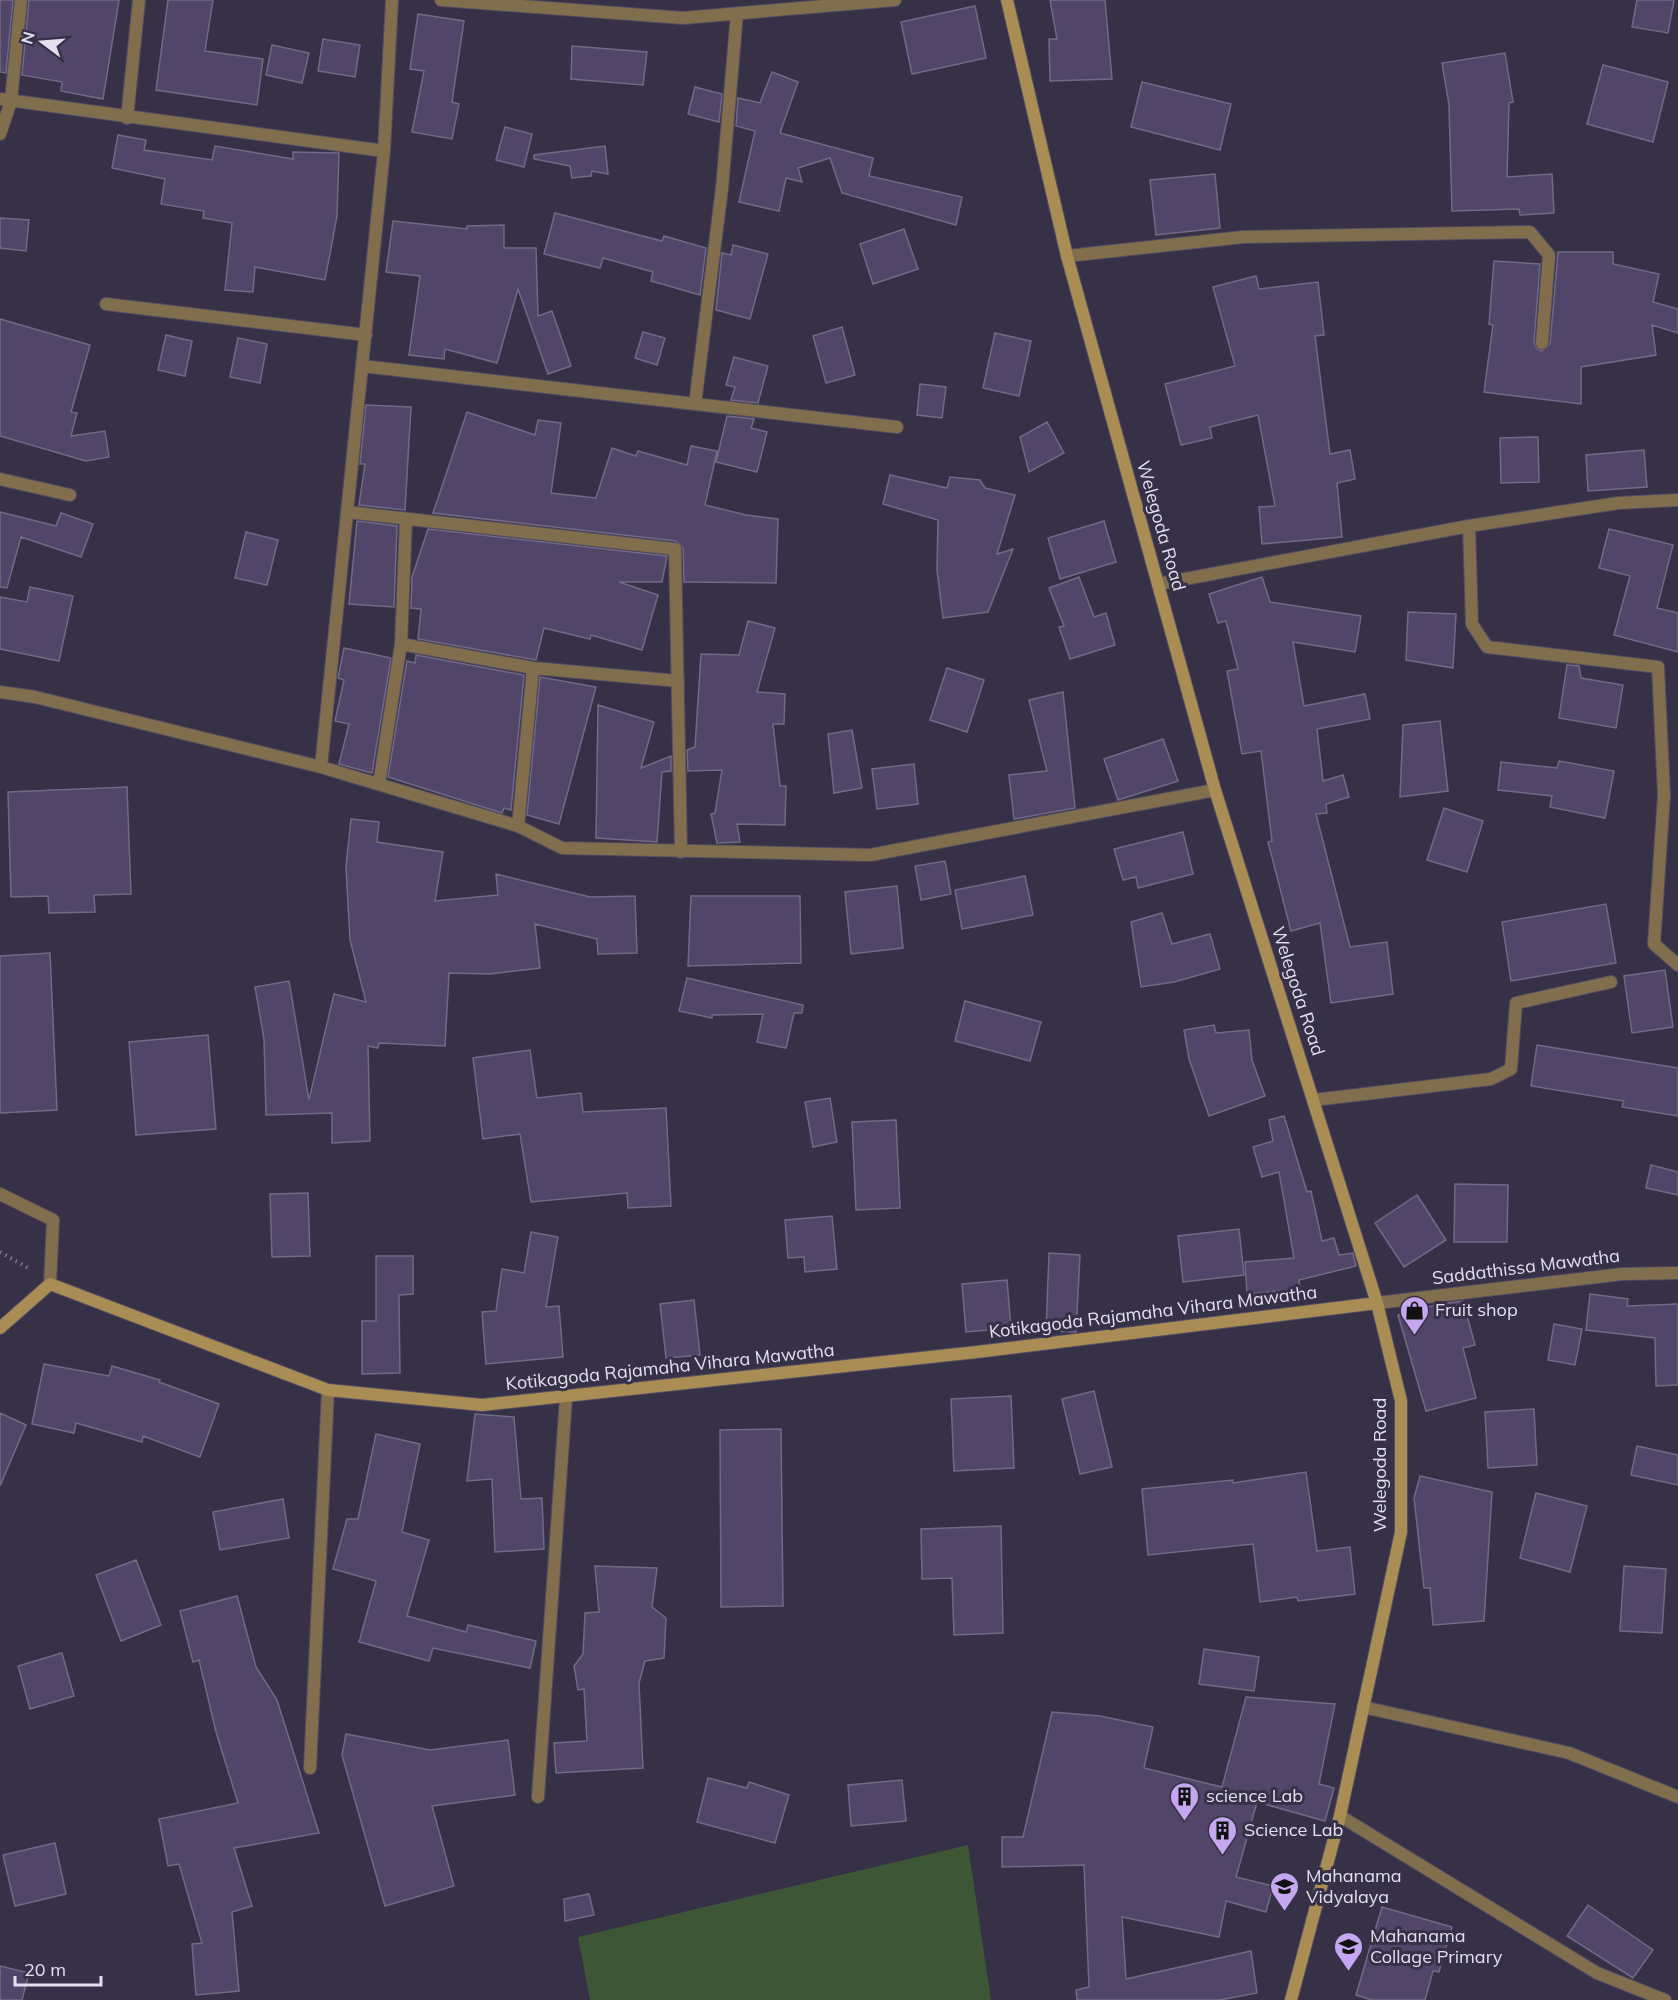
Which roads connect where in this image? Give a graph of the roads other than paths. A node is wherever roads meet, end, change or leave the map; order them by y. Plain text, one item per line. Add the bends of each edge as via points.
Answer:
1 (21, 0) edge
2 (139, 0) edge
3 (392, 0) edge
4 (441, 0) edge
5 (895, 0) edge
6 (1007, 0) edge
7 (592, 6) edge
8 (737, 13) junction
9 (5, 100) edge
10 (127, 118) junction
11 (0, 134) edge
12 (384, 151) junction
13 (1067, 256) junction
14 (106, 304) dead end
15 (366, 335) junction
16 (1542, 343) dead end
17 (362, 366) junction
18 (695, 404) junction
19 (897, 427) dead end
20 (0, 479) edge
21 (70, 495) dead end
22 (1678, 501) edge
23 (347, 512) junction
24 (406, 519) junction
25 (1469, 525) junction
26 (1158, 584) junction
27 (401, 644) junction
28 (533, 668) junction
29 (678, 681) junction
30 (0, 692) edge
31 (321, 767) junction
32 (379, 784) junction
33 (1215, 790) junction
34 (518, 825) junction
35 (681, 852) junction
36 (1678, 965) edge
37 (1611, 982) dead end
38 (1314, 1100) junction
39 (0, 1194) edge
40 (1678, 1273) edge
41 (50, 1284) junction
42 (1377, 1303) junction
43 (0, 1328) edge
44 (328, 1390) junction
45 (566, 1398) junction
46 (1363, 1707) junction
47 (310, 1768) dead end
48 (538, 1797) dead end
49 (1678, 1797) edge
50 (1340, 1816) junction
51 (1292, 2000) edge
52 (1665, 2000) edge

1 - 9 street
2 - 10 street
3 - 12 street
4 - 7 street
5 - 8 street
6 - 13 street, Welegoda Road
7 - 8 street via 683,18
8 - 18 street via 722,188
9 - 10 street
9 - 11 street
10 - 12 street
12 - 15 street
13 - 16 street via 1243,237 1530,232 1549,255
13 - 26 street, Welegoda Road
14 - 15 street
15 - 17 street
17 - 18 street
17 - 23 street
18 - 19 street
20 - 21 street
22 - 25 street via 1618,503
23 - 24 street
23 - 31 street
24 - 27 street
24 - 29 street via 675,549
25 - 26 street
25 - 36 street via 1472,624 1487,647 1658,667 1664,795 1654,944
26 - 33 street, Welegoda Road
27 - 28 street
27 - 32 street
28 - 29 street
28 - 34 street
29 - 35 street
30 - 31 street via 35,697
31 - 32 street
32 - 34 street
33 - 35 street via 870,855
33 - 38 street, Welegoda Road
34 - 35 street via 562,848
37 - 38 street via 1516,1003 1511,1069 1491,1079
38 - 42 street, Welegoda Road
39 - 41 street via 53,1220
40 - 42 street, Saddathissa Mawatha via 1622,1274
41 - 43 street
41 - 44 street, Kotikagoda Rajamaha Vihara Mawatha
42 - 45 street, Kotikagoda Rajamaha Vihara Mawatha
42 - 46 street, Welegoda Road via 1401,1401 1401,1532
44 - 45 street, Kotikagoda Rajamaha Vihara Mawatha via 482,1405
44 - 47 street
45 - 48 street
46 - 49 street via 1569,1753
46 - 50 street, Welegoda Road
50 - 51 street, Welegoda Road
50 - 52 street via 1597,1973

